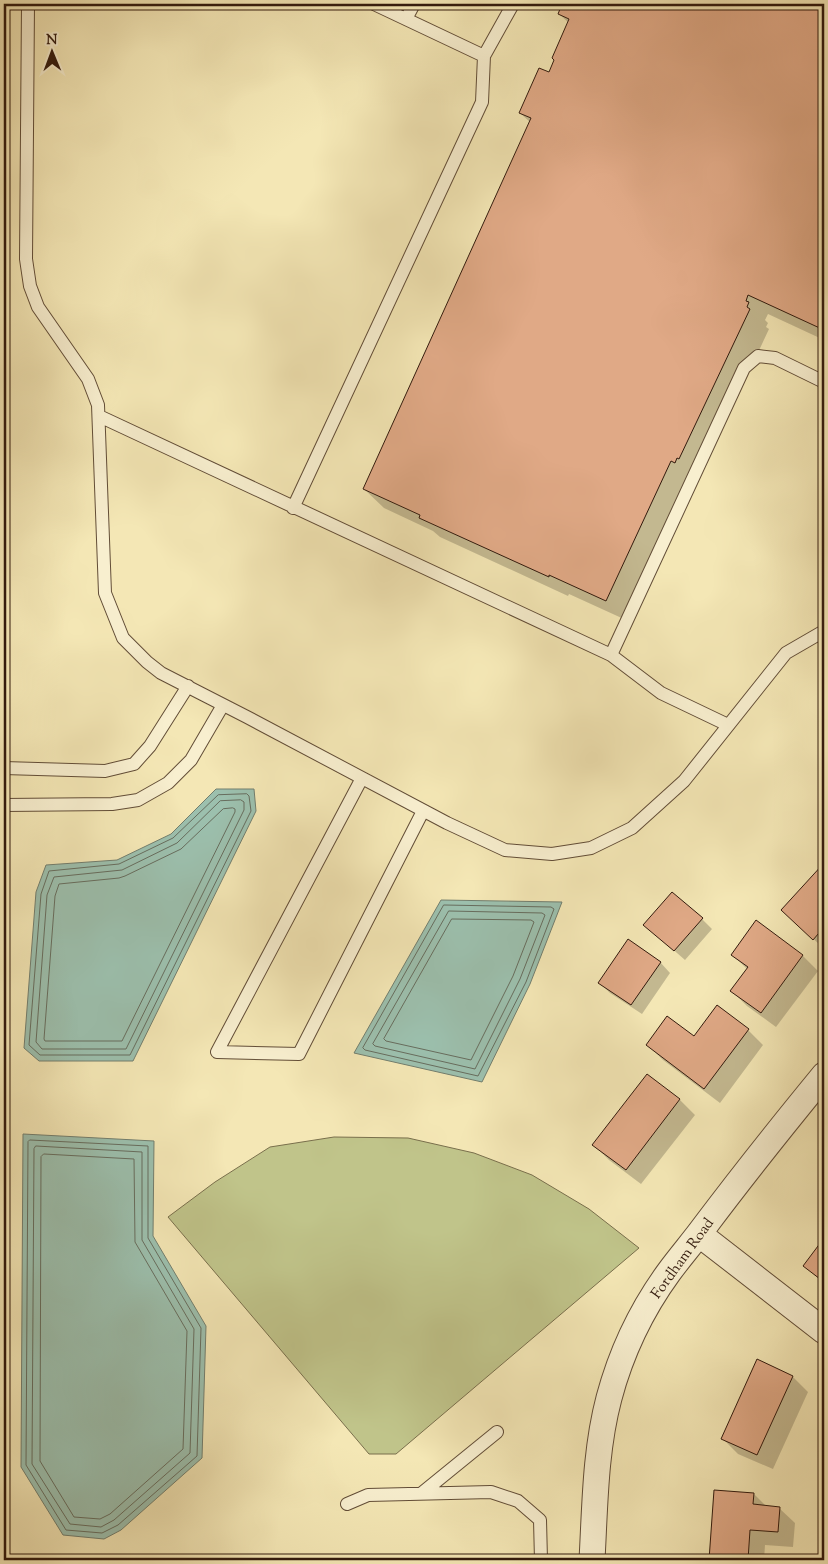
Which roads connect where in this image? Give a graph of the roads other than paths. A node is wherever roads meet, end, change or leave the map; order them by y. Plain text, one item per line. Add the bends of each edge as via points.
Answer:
1 (28, 4) edge
2 (374, 4) edge
3 (414, 4) edge
4 (513, 4) edge
5 (406, 19) junction
6 (484, 56) junction
7 (824, 382) edge
8 (99, 416) junction
9 (293, 508) junction
10 (824, 631) edge
11 (611, 655) junction
12 (188, 686) junction
13 (224, 705) junction
14 (728, 726) junction
15 (4, 768) edge
16 (362, 778) junction
17 (4, 805) edge
18 (423, 811) junction
19 (824, 1075) edge
20 (699, 1234) junction
21 (824, 1331) edge
22 (497, 1432) dead end
23 (422, 1494) junction
24 (347, 1504) dead end
25 (541, 1560) edge
26 (592, 1560) edge

1 - 8 lane via 26,259 30,286 38,307 88,379
2 - 5 lane
3 - 5 lane
4 - 6 lane
5 - 6 lane
6 - 9 lane via 482,102
7 - 11 lane via 775,358 758,356 744,368
8 - 9 lane
8 - 12 lane via 105,594 123,638 161,673
9 - 11 lane
10 - 14 lane via 786,653
11 - 14 lane via 661,693
12 - 13 lane
12 - 15 lane via 150,746 134,764 105,771
13 - 16 lane
13 - 17 lane via 191,760 168,783 138,800 112,804
14 - 18 lane via 684,781 632,828 591,848 552,854 505,850
16 - 18 lane
16 - 18 lane via 217,1052 299,1054
19 - 20 street, Fordham Road
20 - 21 street
20 - 26 street, Fordham Road via 651,1299 621,1360 602,1435
22 - 23 lane
23 - 24 lane via 368,1495
23 - 25 lane via 491,1492 518,1501 540,1520

